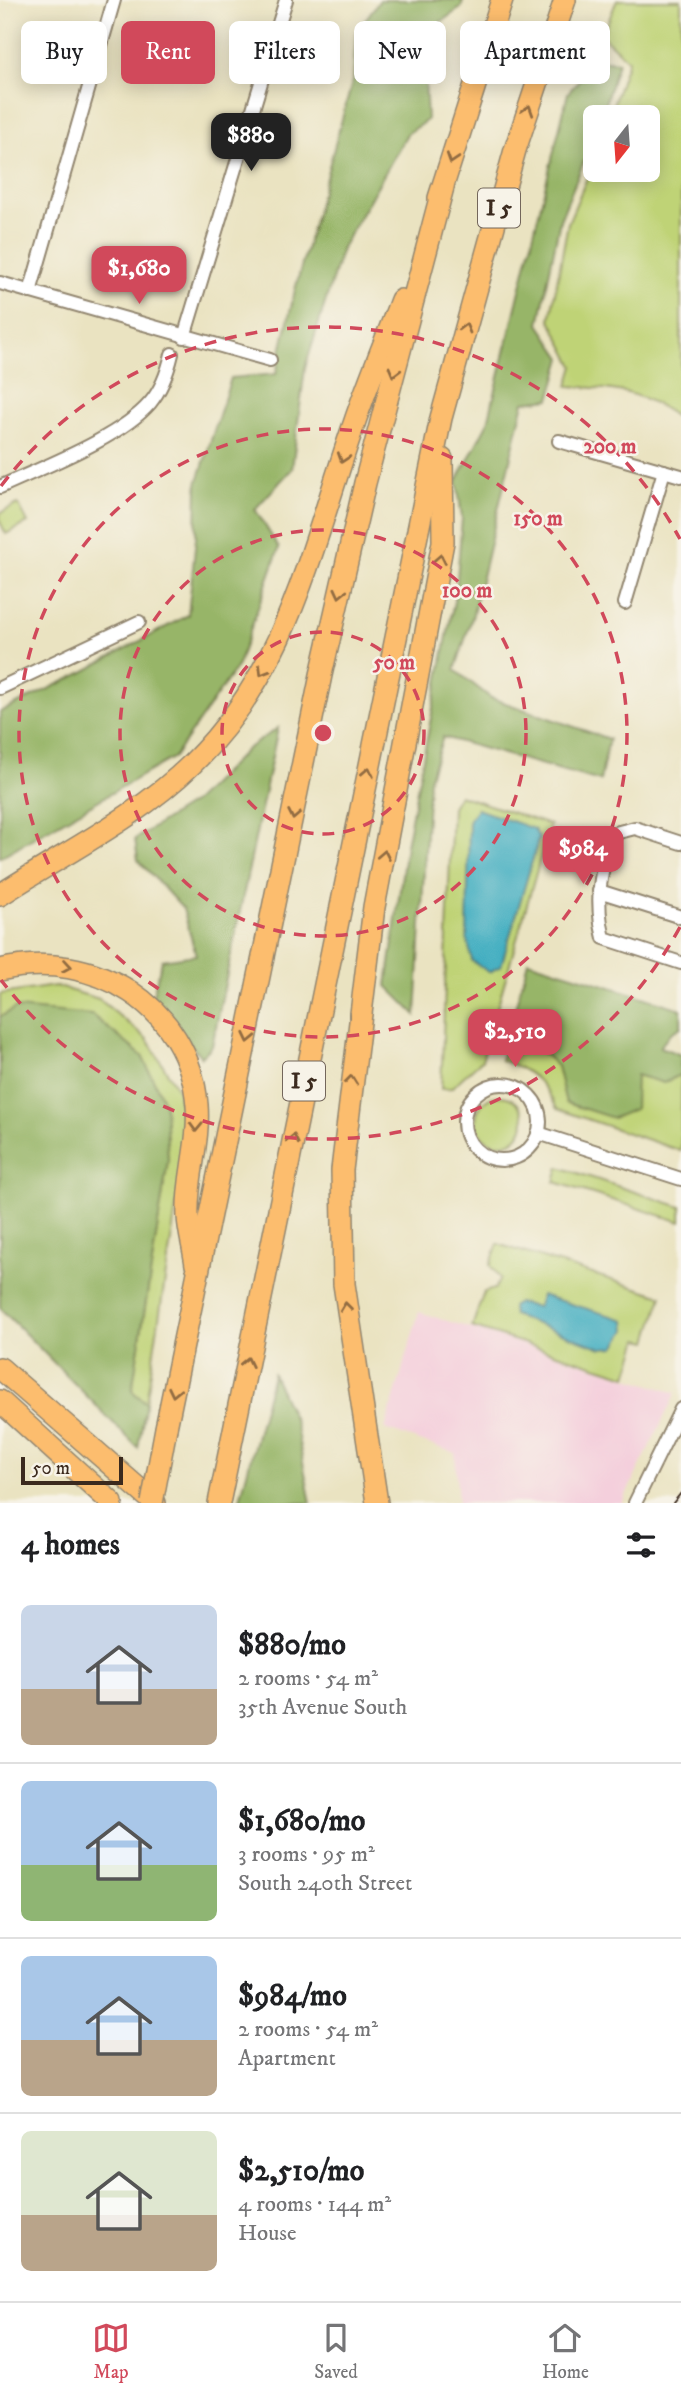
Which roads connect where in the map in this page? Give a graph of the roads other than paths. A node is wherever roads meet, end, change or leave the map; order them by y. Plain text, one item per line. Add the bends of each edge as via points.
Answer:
1 (114, 0) edge
2 (286, 0) edge
3 (502, 0) edge
4 (565, 0) edge
5 (443, 187) junction
6 (0, 283) edge
7 (30, 292) junction
8 (184, 337) junction
9 (172, 355) dead end
10 (270, 360) dead end
11 (441, 418) junction
12 (559, 441) dead end
13 (664, 471) junction
14 (681, 476) edge
15 (0, 487) edge
16 (625, 603) dead end
17 (139, 622) dead end
18 (0, 688) edge
19 (681, 843) edge
20 (599, 891) junction
21 (0, 895) edge
22 (681, 917) edge
23 (681, 962) edge
24 (0, 970) edge
25 (538, 1133) junction
26 (681, 1179) edge
27 (198, 1277) junction
28 (0, 1368) edge
29 (0, 1401) edge
30 (681, 1409) edge
31 (221, 1494) edge
32 (112, 1503) edge
33 (154, 1503) edge
34 (377, 1503) edge
35 (635, 1503) edge

1 - 7 street
2 - 8 street
3 -> 5 highway, I 5
11 -> 4 highway, I 5 via 515,149
5 -> 21 highway via 354,423 296,602 264,671 220,732 174,781
5 -> 27 highway, I 5 via 365,483 321,675
6 - 7 street
7 - 8 street
8 - 10 street
9 - 15 street via 162,384 140,413 111,433
31 -> 11 highway, I 5
34 -> 11 highway via 344,1284 342,1170 374,907 443,542
12 - 13 street
13 - 14 street
13 - 16 street
17 - 18 street
19 - 20 street via 635,828 615,833
20 - 22 street
20 - 23 street via 604,939
24 -> 27 highway via 61,964 105,976 145,1001 178,1041 188,1062 197,1105 188,1216
25 - 25 street via 535,1103 518,1087 495,1084 483,1089 467,1107 465,1132 471,1144 493,1158 518,1156 529,1149
25 - 26 street
27 -> 33 highway, I 5, bridge
28 - 33 highway
29 - 32 highway
30 - 35 street

